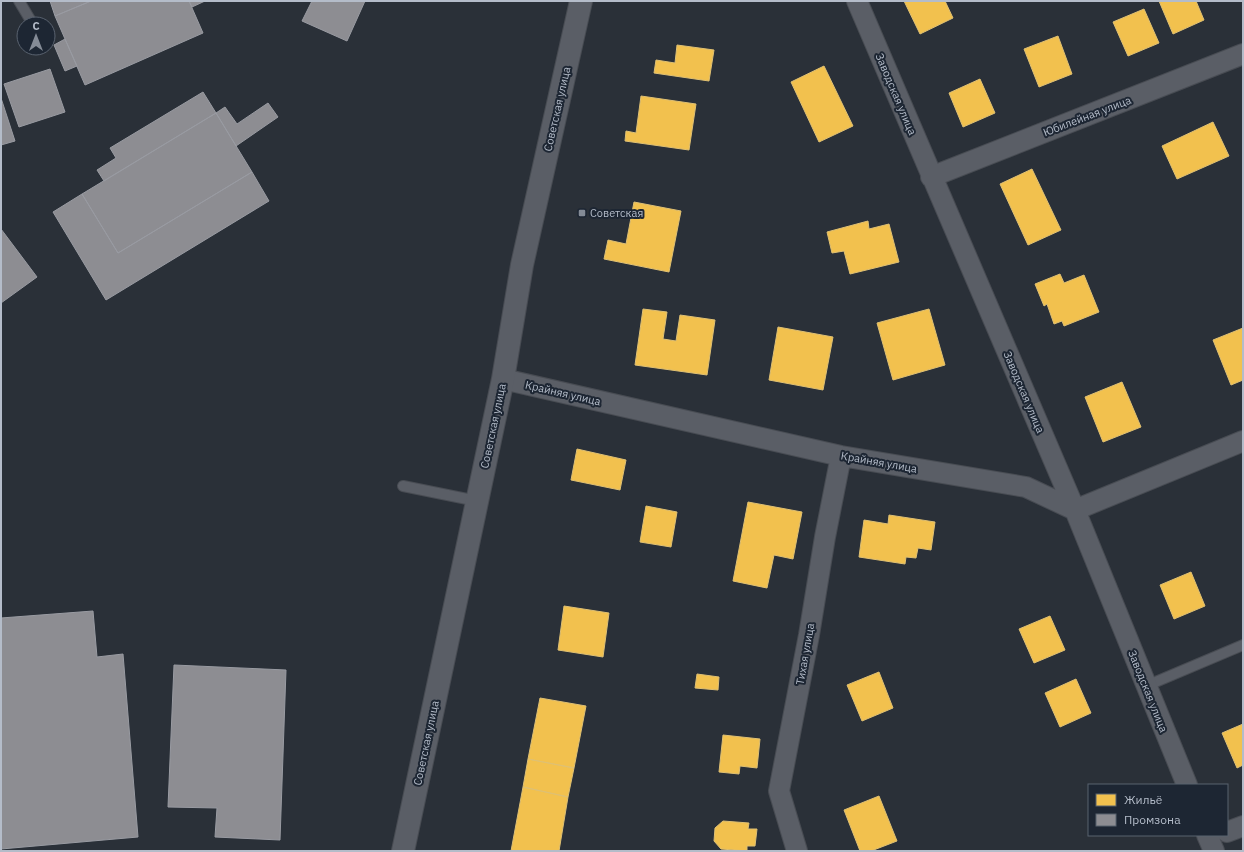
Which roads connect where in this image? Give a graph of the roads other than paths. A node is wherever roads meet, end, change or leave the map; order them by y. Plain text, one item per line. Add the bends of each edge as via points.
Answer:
1 (19, 1) edge
2 (581, 1) edge
3 (856, 1) edge
4 (28, 16) edge
5 (1243, 54) edge
6 (931, 177) junction
7 (503, 379) junction
8 (1243, 441) edge
9 (841, 456) junction
10 (403, 486) dead end
11 (477, 501) junction
12 (1075, 510) junction
13 (1243, 645) edge
14 (1146, 686) junction
15 (1187, 784) edge
16 (1243, 826) edge
17 (1228, 833) edge
18 (403, 851) edge
19 (797, 851) edge

1 - 4 lane
2 - 7 street, Советская улица via 522,265
3 - 6 street, Заводская улица
5 - 6 street, Юбилейная улица
6 - 12 street, Заводская улица
7 - 9 street, Крайняя улица
7 - 11 street, Советская улица
8 - 12 street
9 - 12 street, Крайняя улица via 1026,487
9 - 19 street, Тихая улица via 779,790
10 - 11 lane
11 - 18 street, Советская улица
12 - 14 street, Заводская улица
13 - 14 lane
14 - 15 street, Заводская улица
16 - 17 street

